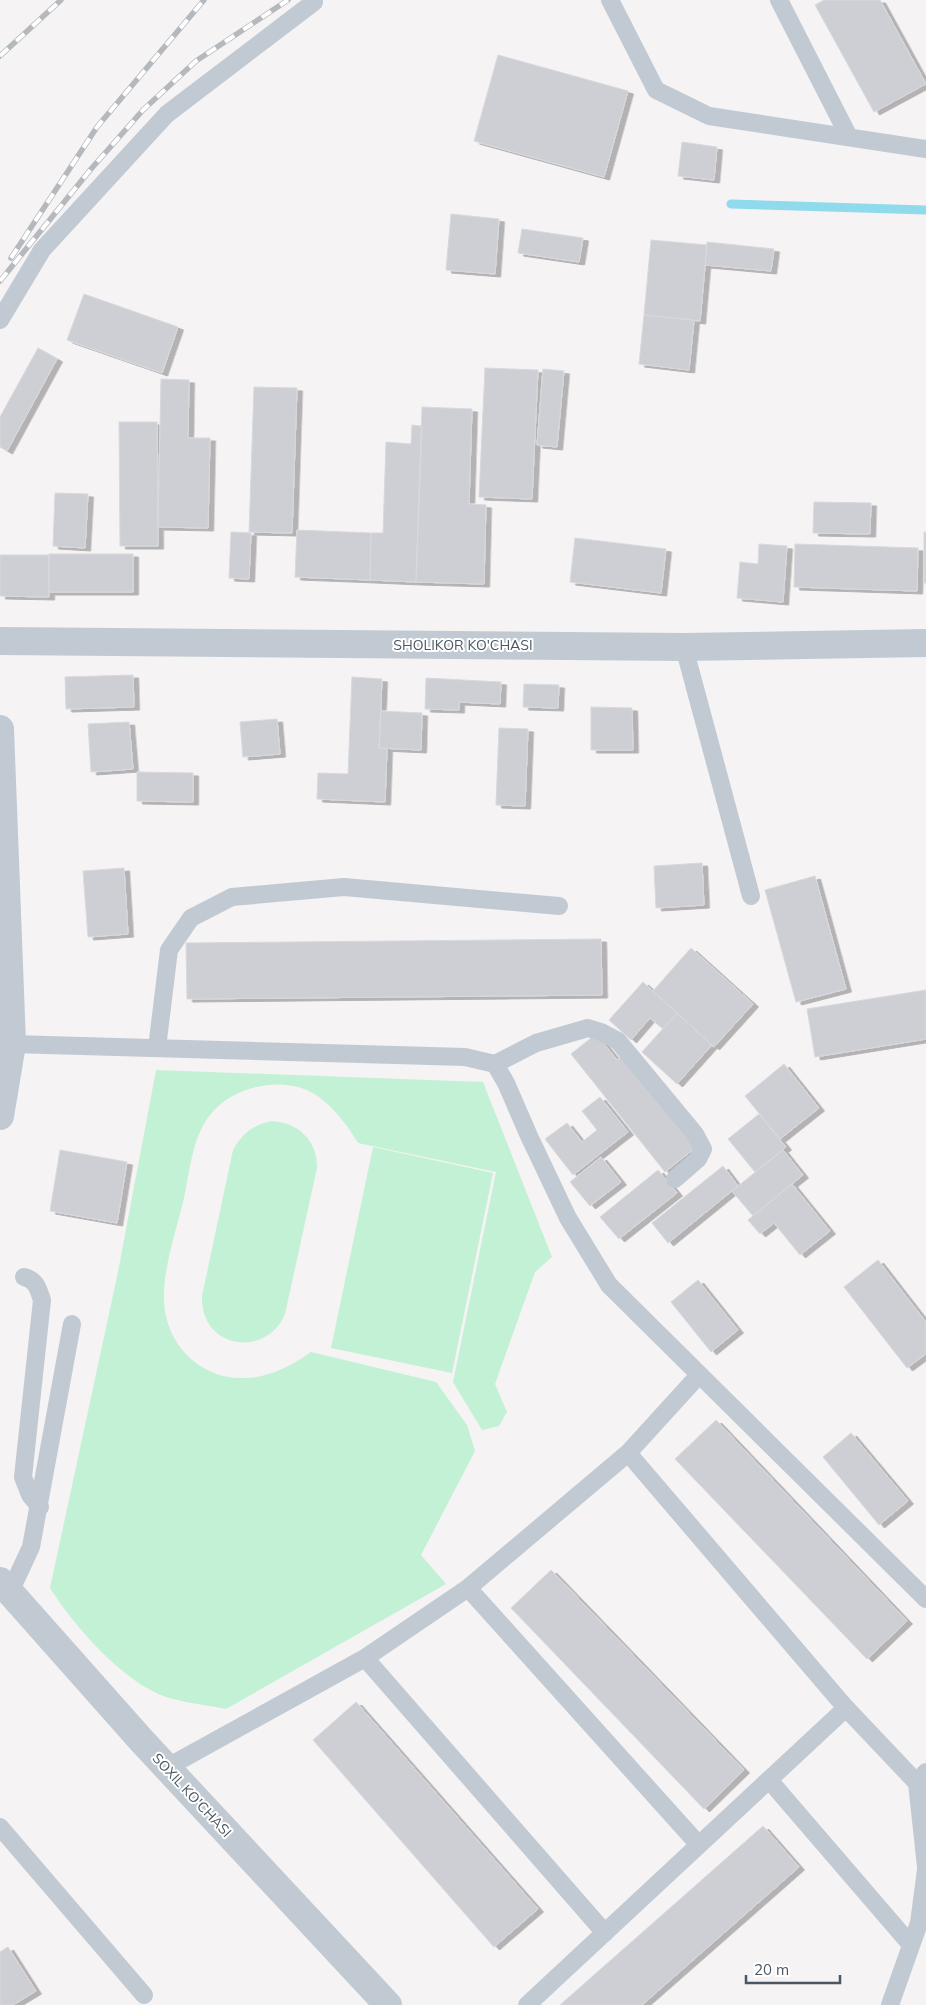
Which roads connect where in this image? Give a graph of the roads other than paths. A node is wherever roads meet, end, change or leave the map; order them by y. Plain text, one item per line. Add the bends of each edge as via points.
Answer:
1 (610, 0) edge
2 (779, 0) edge
3 (314, 2) dead end
4 (849, 137) junction
5 (926, 150) edge
6 (0, 320) edge
7 (0, 641) edge
8 (926, 643) edge
9 (684, 647) junction
10 (0, 730) edge
11 (751, 896) dead end
12 (559, 906) dead end
13 (12, 1044) junction
14 (157, 1048) junction
15 (495, 1064) junction
16 (0, 1116) edge
17 (675, 1180) dead end
18 (24, 1277) dead end
19 (72, 1324) dead end
20 (700, 1375) junction
21 (628, 1453) junction
22 (40, 1508) junction
23 (5, 1587) edge
24 (468, 1588) junction
25 (926, 1599) edge
26 (365, 1658) junction
27 (846, 1708) junction
28 (166, 1768) junction
29 (921, 1778) edge
30 (769, 1780) junction
31 (0, 1827) edge
32 (699, 1845) junction
33 (926, 1868) edge
34 (605, 1933) junction
35 (911, 1945) junction
36 (144, 1995) dead end
37 (388, 2005) edge
38 (527, 2005) edge
39 (890, 2005) edge

1 - 4 lane via 656,90 709,116
2 - 4 lane
3 - 6 lane via 167,114 42,250
4 - 5 lane
7 - 9 street, SHOLIKOR KO'CHASI
8 - 9 street, SHOLIKOR KO'CHASI
9 - 11 lane
10 - 13 street
12 - 14 lane via 344,887 232,897 191,918 169,950
13 - 14 lane
13 - 16 street
14 - 15 lane via 465,1056
15 - 17 lane via 536,1043 588,1028 618,1041 695,1134 703,1149 698,1159
15 - 20 lane via 568,1218 609,1285
18 - 22 lane via 38,1286 42,1300 23,1477 30,1495
19 - 22 lane
20 - 21 lane
20 - 25 lane
21 - 24 lane
21 - 27 lane
22 - 23 lane via 31,1547
23 - 28 street, SOXIL KO'CHASI
24 - 26 lane
24 - 32 lane
26 - 28 lane
26 - 34 lane
27 - 29 lane
27 - 30 lane
28 - 37 street, SOXIL KO'CHASI
29 - 33 lane
30 - 32 lane
30 - 35 lane
31 - 36 lane
32 - 34 lane
33 - 35 lane via 919,1923
34 - 38 lane
35 - 39 lane

